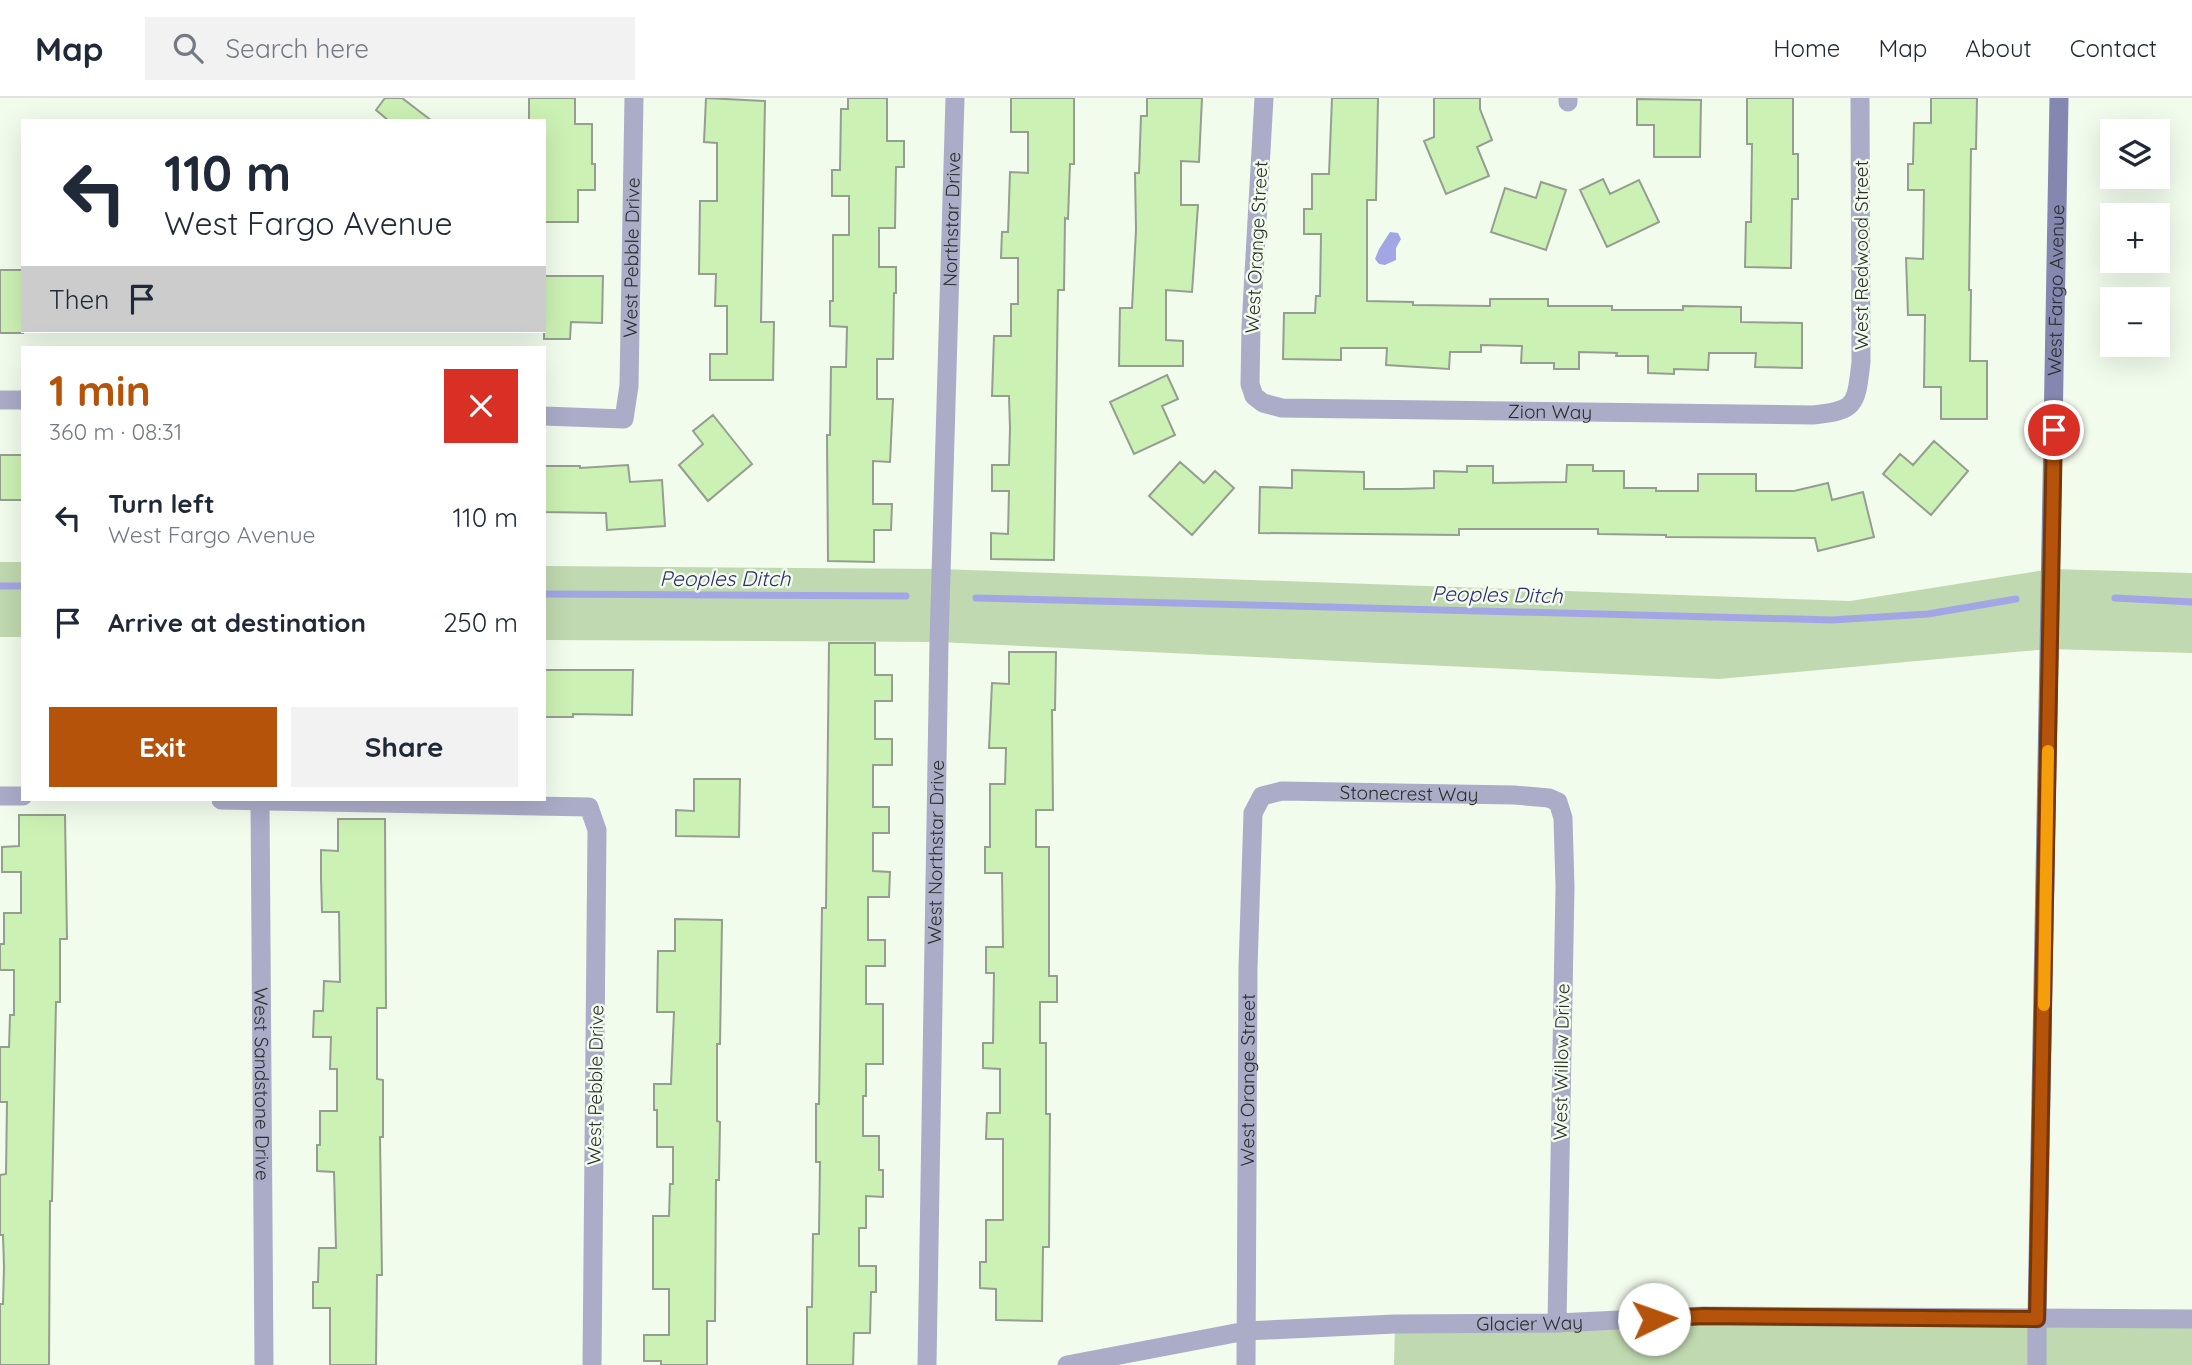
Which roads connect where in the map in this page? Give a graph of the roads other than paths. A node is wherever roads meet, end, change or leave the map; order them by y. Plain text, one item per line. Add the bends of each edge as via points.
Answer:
1 (634, 98) edge
2 (955, 98) edge
3 (1264, 98) edge
4 (1860, 98) edge
5 (2060, 98) edge
6 (947, 340) joint
7 (1254, 396) joint
8 (0, 400) edge
9 (21, 401) edge
10 (1847, 409) joint
11 (546, 416) edge
12 (0, 796) edge
13 (21, 796) edge
14 (1262, 796) joint
15 (260, 801) edge
16 (307, 801) edge
17 (1558, 802) joint
18 (2037, 1319) junction
19 (2192, 1319) edge
20 (1557, 1324) junction
21 (1246, 1331) junction
22 (264, 1365) edge
23 (592, 1365) edge
24 (928, 1365) edge
25 (1067, 1365) edge
26 (1246, 1365) edge
27 (2037, 1365) edge

1 - 11 street, West Pebble Drive via 629,386 624,419
2 - 6 street, Northstar Drive
3 - 7 street, West Orange Street via 1251,326
4 - 10 street, West Redwood Street via 1861,362 1858,388
5 - 18 main road, West Fargo Avenue
6 - 24 street, West Northstar Drive
7 - 10 street, Zion Way via 1282,408 1813,415
8 - 9 street
12 - 13 street
14 - 17 street, Stonecrest Way via 1282,791 1500,795
14 - 21 street, West Orange Street via 1252,813
15 - 22 street, West Sandstone Drive
16 - 23 street, West Pebble Drive via 589,807 597,830
17 - 20 street, West Willow Drive via 1563,818 1565,887
18 - 19 street, Glacier Way
18 - 20 street, Glacier Way via 1703,1316
18 - 27 street, West Fargo Avenue
20 - 21 street, Glacier Way via 1395,1324
21 - 25 street, Glacier Way
21 - 26 street, West Orange Street

